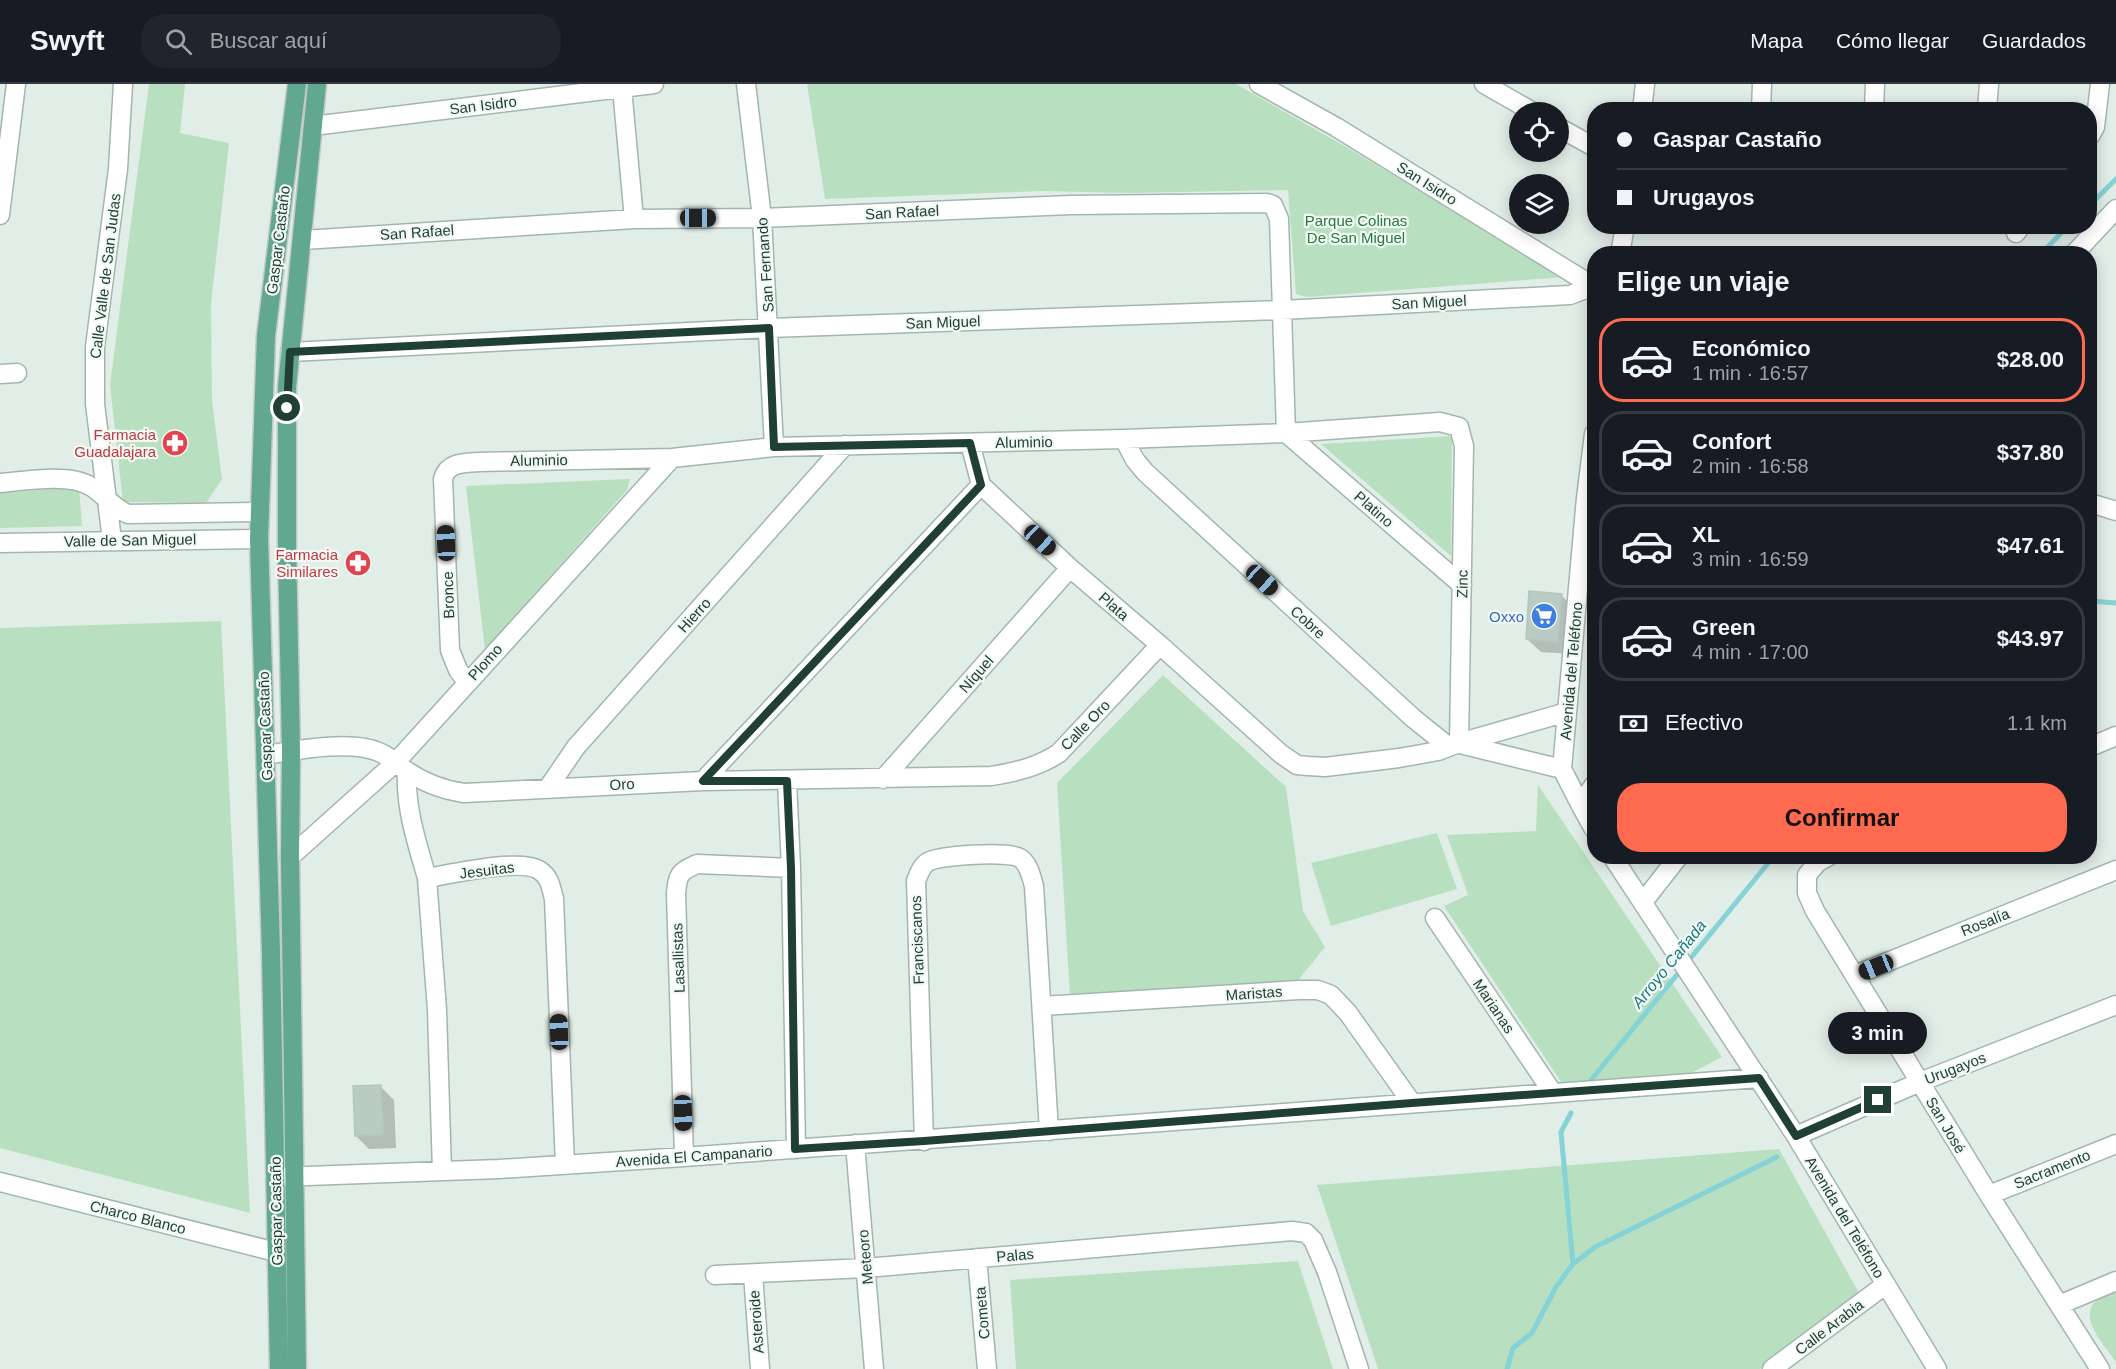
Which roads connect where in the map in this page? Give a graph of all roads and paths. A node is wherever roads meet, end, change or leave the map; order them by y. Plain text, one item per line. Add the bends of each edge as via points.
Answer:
1 (16, 84) edge
2 (123, 84) edge
3 (297, 84) edge
4 (318, 84) edge
5 (654, 84) edge
6 (746, 84) edge
7 (1259, 84) edge
8 (1484, 84) edge
9 (1645, 84) edge
10 (1762, 84) edge
11 (1875, 84) edge
12 (1989, 84) edge
13 (2100, 84) edge
14 (622, 88) junction
15 (1516, 102) edge
16 (1643, 102) edge
17 (1761, 102) edge
18 (1874, 102) edge
19 (1988, 102) edge
20 (2097, 110) edge
21 (6, 126) edge
22 (313, 126) junction
23 (1569, 133) edge
24 (1587, 143) edge
25 (2116, 209) edge
26 (0, 215) edge
27 (762, 218) junction
28 (634, 219) junction
29 (2097, 229) edge
30 (2093, 234) edge
31 (303, 240) junction
32 (2081, 246) edge
33 (1587, 282) edge
34 (1587, 289) edge
35 (1281, 310) junction
36 (769, 328) junction
37 (290, 352) junction
38 (1459, 427) joint
39 (1286, 432) junction
40 (1124, 439) junction
41 (970, 443) junction
42 (845, 445) junction
43 (774, 447) junction
44 (672, 458) junction
45 (447, 470) joint
46 (0, 483) edge
47 (981, 485) junction
48 (1587, 490) edge
49 (106, 498) junction
50 (2097, 505) edge
51 (2116, 511) edge
52 (260, 512) junction
53 (259, 539) junction
54 (112, 540) junction
55 (0, 543) edge
56 (1070, 568) junction
57 (1462, 585) junction
58 (1160, 645) junction
59 (466, 682) junction
60 (1567, 712) junction
61 (2116, 736) edge
62 (2097, 744) edge
63 (1454, 745) junction
64 (291, 751) junction
65 (1281, 754) joint
66 (266, 755) junction
67 (401, 767) junction
68 (1562, 769) junction
69 (991, 776) joint
70 (883, 779) junction
71 (703, 781) junction
72 (787, 781) junction
73 (548, 788) junction
74 (1587, 794) edge
75 (1580, 804) junction
76 (1587, 816) edge
77 (290, 857) junction
78 (1617, 864) edge
79 (1673, 864) edge
80 (1816, 864) edge
81 (791, 868) junction
82 (2116, 870) edge
83 (427, 878) junction
84 (1643, 902) junction
85 (1435, 918) dead end
86 (1855, 975) junction
87 (2116, 1005) edge
88 (1042, 1006) junction
89 (1759, 1078) junction
90 (1920, 1082) junction
91 (1553, 1093) junction
92 (1412, 1103) junction
93 (1049, 1131) junction
94 (1796, 1136) junction
95 (924, 1141) junction
96 (2116, 1143) edge
97 (855, 1144) junction
98 (795, 1149) junction
99 (684, 1157) junction
100 (565, 1165) junction
101 (442, 1171) junction
102 (275, 1177) junction
103 (294, 1177) junction
104 (0, 1182) edge
105 (1989, 1195) junction
106 (276, 1252) junction
107 (977, 1258) junction
108 (866, 1268) junction
109 (753, 1274) junction
110 (715, 1275) dead end
111 (2116, 1281) edge
112 (1885, 1284) junction
113 (2059, 1305) junction
114 (279, 1369) edge
115 (297, 1369) edge
116 (760, 1369) edge
117 (874, 1369) edge
118 (987, 1369) edge
119 (1359, 1369) edge
120 (1772, 1369) edge
121 (1937, 1369) edge
122 (2100, 1369) edge

1 - 21 street
2 - 49 street, Calle Valle de San Judas via 118,169 95,347 95,404
3 - 52 main road, Gaspar Castaño via 266,336
4 - 22 main road, Gaspar Castaño
5 - 14 street, San Isidro
6 - 27 street, San Fernando
7 - 33 street, San Isidro
8 - 15 street
9 - 16 street
10 - 17 street
11 - 18 street
12 - 19 street
13 - 20 street
14 - 22 street, San Isidro
14 - 28 street
21 - 26 street
22 - 31 main road, Gaspar Castaño
23 - 24 street
25 - 29 street
27 - 28 street, San Rafael
27 - 35 street, San Rafael via 1071,205 1267,203 1273,205 1278,219
27 - 36 street, San Fernando
28 - 31 street, San Rafael
30 - 32 street
31 - 37 main road, Gaspar Castaño
34 - 35 street, San Miguel via 1570,295
35 - 36 street, San Miguel
35 - 39 street, San Rafael
36 - 37 street, San Miguel
36 - 43 street, San Fernando
37 - 64 main road, Gaspar Castaño via 287,547
38 - 39 street, Aluminio via 1440,422
38 - 57 street, Zinc via 1464,446
39 - 40 street, Aluminio
39 - 57 street, Platino
40 - 41 street, Aluminio
40 - 63 street, Cobre via 1145,472 1413,718
41 - 42 street, Aluminio
41 - 47 street
42 - 43 street, Aluminio
42 - 73 street, Hierro via 576,747
43 - 44 street, Aluminio
44 - 45 street, Aluminio via 479,462
44 - 59 street, Plomo
45 - 59 street, Bronce via 443,479 450,650
46 - 49 street, Valle de San Miguel via 75,482 87,484
47 - 56 street, Plata
47 - 71 street
48 - 60 street, Avenida del Teléfono
49 - 52 street, Valle de San Miguel via 128,514
49 - 54 street, Calle Valle de San Judas
50 - 51 street
52 - 53 main road, Gaspar Castaño
53 - 54 street, Valle de San Miguel
53 - 66 main road, Gaspar Castaño
54 - 55 street, Valle de San Miguel
56 - 58 street, Plata
56 - 70 street, Níquel
57 - 63 street, Zinc
58 - 65 street, Plata
58 - 69 street, Calle Oro via 1059,753 1016,772
59 - 67 street, Plomo
60 - 63 street, Cobre
60 - 68 street, Avenida del Teléfono
61 - 62 street
63 - 65 street, Cobre via 1399,759 1325,767 1297,765
63 - 68 street, Cobre
64 - 66 street, Oro
64 - 67 street, Oro via 354,746 381,753
64 - 77 main road, Gaspar Castaño
66 - 102 main road, Gaspar Castaño
67 - 73 street, Oro via 444,790 464,793
67 - 77 street, Plomo
67 - 83 street
68 - 75 street
69 - 70 street, Oro
70 - 72 street, Oro
71 - 72 street, Oro
71 - 73 street, Oro
72 - 81 street
74 - 75 street
75 - 76 street
77 - 103 main road, Gaspar Castaño
78 - 84 street, Avenida del Teléfono
79 - 84 street
80 - 86 street, San José via 1807,875 1808,893 1815,912
81 - 98 street
81 - 99 street, Lasallistas via 697,864 684,869 678,877
82 - 86 street, Rosalía
83 - 100 street, Jesuitas via 506,865 537,868 548,878 554,898
83 - 101 street via 437,1010
84 - 89 street, Avenida del Teléfono
85 - 91 street, Marianas
86 - 90 street, San José
87 - 90 street, Urugayos
88 - 92 street, Maristas via 1318,990 1331,995 1348,1013
88 - 93 street, Franciscanos
88 - 95 street, Franciscanos via 1034,886 1025,862 1017,855 1005,854 943,857 928,862 916,881 915,897
89 - 91 street, Avenida El Campanario
89 - 94 street, Avenida del Teléfono
90 - 94 street, Urugayos
90 - 105 street, San José
91 - 92 street, Avenida El Campanario
92 - 93 street, Avenida El Campanario
93 - 95 street, Avenida El Campanario
94 - 112 street, Avenida del Teléfono
95 - 97 street, Avenida El Campanario
96 - 105 street, Sacramento
97 - 98 street, Avenida El Campanario
97 - 108 street, Meteoro
98 - 99 street, Avenida El Campanario
99 - 100 street, Avenida El Campanario
100 - 101 street, Avenida El Campanario
101 - 103 street, Avenida El Campanario
102 - 103 street, Avenida El Campanario
102 - 106 main road, Gaspar Castaño
103 - 115 main road, Gaspar Castaño
104 - 106 street, Charco Blanco
105 - 113 street, San José
106 - 114 main road, Gaspar Castaño
107 - 108 street, Palas
107 - 118 street, Cometa
107 - 119 street, Palas via 1292,1231 1306,1233 1327,1272
108 - 109 street, Palas
108 - 117 street, Meteoro
109 - 110 street, Palas
109 - 116 street, Asteroide
111 - 113 street
112 - 120 street, Calle Arabia
112 - 121 street, Avenida del Teléfono
113 - 122 street, San José

